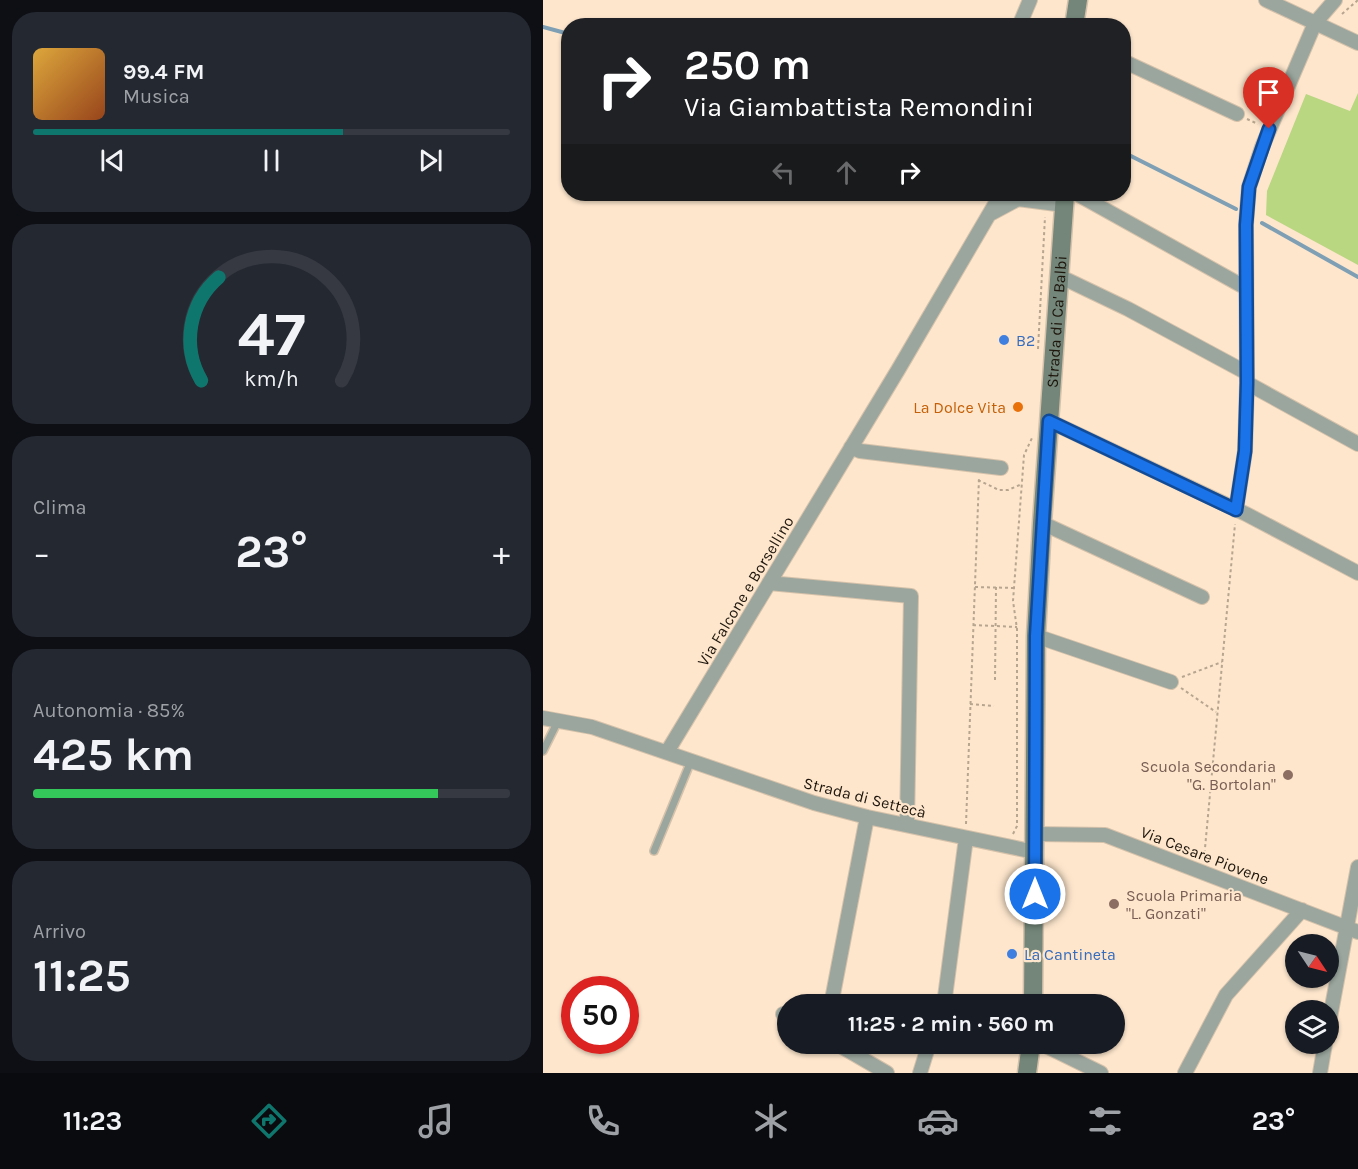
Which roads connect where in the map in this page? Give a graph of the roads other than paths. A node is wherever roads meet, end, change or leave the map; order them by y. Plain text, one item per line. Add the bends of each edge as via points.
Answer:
1 (1030, 0) edge
2 (1078, 0) edge
3 (1266, 0) edge
4 (1335, 0) edge
5 (1022, 18) edge
6 (1075, 18) edge
7 (1315, 23) junction
8 (1358, 43) edge
9 (1131, 65) edge
10 (1236, 114) road end
11 (997, 201) edge
12 (1014, 201) edge
13 (1032, 201) edge
14 (1054, 201) edge
15 (1068, 201) edge
16 (1077, 201) edge
17 (988, 215) junction
18 (1059, 276) junction
19 (1246, 288) junction
20 (1247, 378) junction
21 (1049, 421) junction
22 (1357, 440) edge
23 (851, 447) junction
24 (1002, 468) dead end
25 (1241, 512) junction
26 (1042, 523) junction
27 (1358, 573) edge
28 (769, 583) junction
29 (1202, 597) dead end
30 (1036, 636) junction
31 (1171, 682) road end
32 (543, 718) edge
33 (558, 720) junction
34 (543, 751) edge
35 (667, 752) junction
36 (691, 761) junction
37 (867, 817) junction
38 (906, 825) junction
39 (966, 838) junction
40 (1035, 843) junction
41 (654, 851) dead end
42 (1358, 867) edge
43 (1302, 910) junction
44 (1352, 930) edge
45 (833, 994) edge
46 (945, 994) edge
47 (1033, 994) edge
48 (1335, 1000) edge
49 (855, 1054) edge
50 (926, 1054) edge
51 (1030, 1054) edge
52 (1062, 1054) edge
53 (1323, 1054) edge
54 (888, 1073) edge
55 (920, 1073) edge
56 (1027, 1073) edge
57 (1101, 1073) edge
58 (1185, 1073) edge
59 (1320, 1073) edge

1 - 5 street
2 - 6 main road
3 - 7 street
4 - 7 street
7 - 8 street
7 - 19 street via 1269,129 1249,187
9 - 10 street
11 - 17 street, Via Falcone e Borsellino
12 - 17 street
13 - 14 street
15 - 18 main road, Strada di Ca' Balbi
16 - 19 street
17 - 23 street, Via Falcone e Borsellino
18 - 20 street via 1128,309
18 - 21 main road, Strada di Ca' Balbi
19 - 20 street
20 - 22 street
20 - 25 street
21 - 25 street
21 - 26 main road, Strada di Ca' Balbi
23 - 24 street via 979,473
23 - 28 street, Via Falcone e Borsellino
25 - 27 street
26 - 29 street
26 - 30 main road, Strada di Ca' Balbi
28 - 35 street, Via Falcone e Borsellino
28 - 38 street via 911,596
30 - 31 street
30 - 40 main road, Strada di Ca' Balbi
32 - 33 street, Strada di Settecà
33 - 34 lane
33 - 35 street, Strada di Settecà
35 - 36 street, Strada di Settecà
36 - 37 street, Strada di Settecà via 814,804
36 - 41 lane
37 - 38 street, Strada di Settecà
37 - 45 street
38 - 39 street, Strada di Settecà
39 - 40 street, Strada di Settecà
39 - 46 street
40 - 43 street, Via Cesare Piovene via 1105,835
40 - 47 main road, Strada di Ca' Balbi
42 - 44 street
43 - 44 street, Via Cesare Piovene
43 - 58 street via 1226,995
44 - 48 street
49 - 54 street
50 - 55 street
51 - 56 main road
52 - 57 street
53 - 59 street

